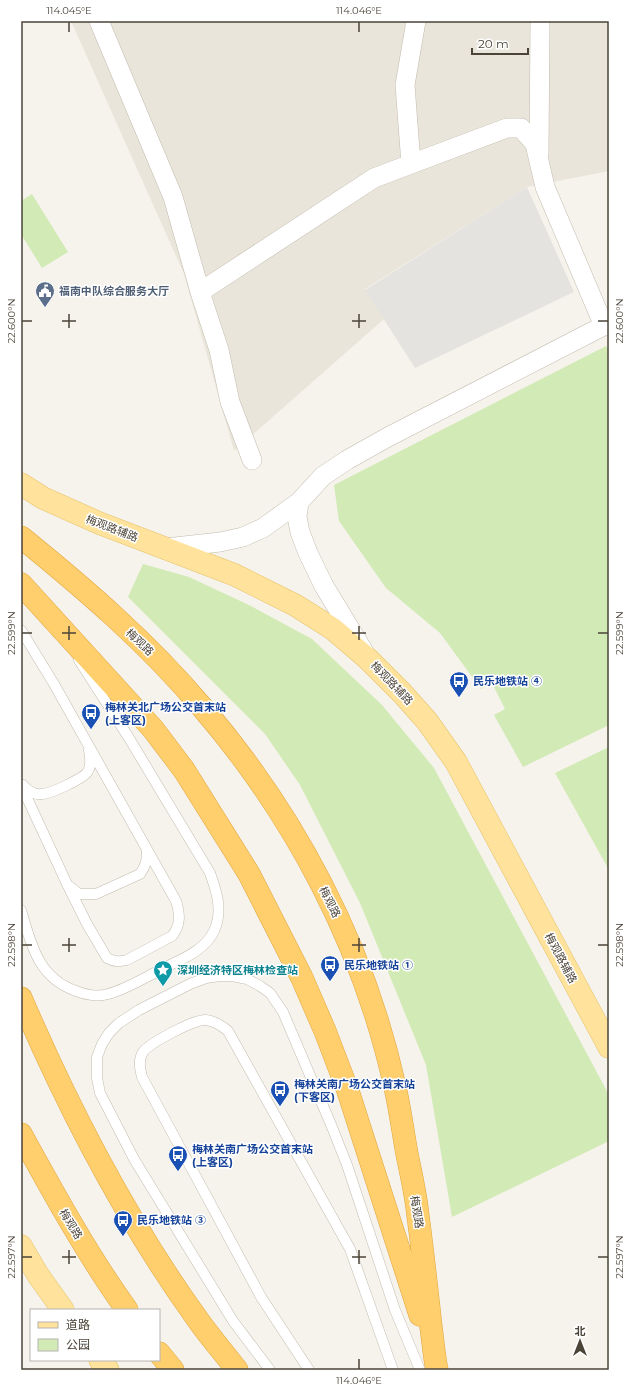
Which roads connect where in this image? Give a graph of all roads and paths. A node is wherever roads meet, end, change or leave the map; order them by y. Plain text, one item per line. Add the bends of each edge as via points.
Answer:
1 (99, 21) edge
2 (416, 21) edge
3 (540, 21) edge
4 (538, 158) junction
5 (411, 164) junction
6 (200, 292) junction
7 (606, 325) edge
8 (252, 460) dead end
9 (21, 484) edge
10 (299, 502) junction
11 (21, 537) edge
12 (166, 548) junction
13 (21, 584) edge
14 (49, 615) junction
15 (21, 630) edge
16 (368, 659) junction
17 (88, 746) junction
18 (21, 784) edge
19 (147, 850) junction
20 (67, 884) junction
21 (21, 910) edge
22 (21, 998) edge
23 (609, 1047) edge
24 (21, 1134) edge
25 (21, 1246) edge
26 (62, 1309) edge
27 (126, 1309) edge
28 (160, 1354) edge
29 (101, 1361) edge
30 (431, 1369) edge
31 (108, 1370) edge
32 (173, 1370) edge
33 (237, 1370) edge
34 (270, 1370) edge
35 (309, 1370) edge
36 (393, 1370) edge

1 - 6 street via 173,197
2 - 5 street via 405,85
3 - 4 street
4 - 5 street via 535,144 521,128 507,128
4 - 7 street via 545,187
5 - 6 street via 374,178
6 - 8 street via 219,350 230,402
7 - 10 street via 347,460 324,476
9 - 12 main road, 梅观路辅路 via 43,498 99,523
10 - 12 street via 264,528 244,537 197,546
10 - 16 street via 297,517 308,553 324,586
11 - 30 highway, 梅观路 via 122,624 205,710 289,825 338,916 364,980 395,1086 418,1214
12 - 16 main road, 梅观路辅路 via 235,575 295,605 333,629
13 - 14 highway
14 - 21 lane via 129,738 210,873 219,901 219,917 214,932 196,951 127,987 107,995 94,995 82,994 51,978 32,948
14 - 30 highway via 153,729 184,770 249,874 276,925 308,992 348,1091
15 - 17 lane
16 - 23 main road, 梅观路辅路 via 427,721 456,762
17 - 18 lane via 90,765 83,777 41,795 27,790
17 - 19 lane
18 - 20 lane
19 - 20 lane via 147,862 140,874 96,894 79,894
19 - 20 lane via 176,901 179,921 172,936 127,960 120,962 107,958
22 - 33 highway via 66,1096 131,1218 198,1320
24 - 27 highway, 梅观路 via 70,1224
25 - 26 main road
28 - 32 highway
29 - 31 main road
30 - 34 lane via 395,1310 340,1146 284,1012 270,993 247,979 232,976 206,978 190,984 119,1023 102,1044 97,1057 97,1078 100,1093 134,1160 233,1321
35 - 36 lane via 262,1297 142,1077 142,1053 150,1045 192,1022 217,1022 228,1031 350,1249

